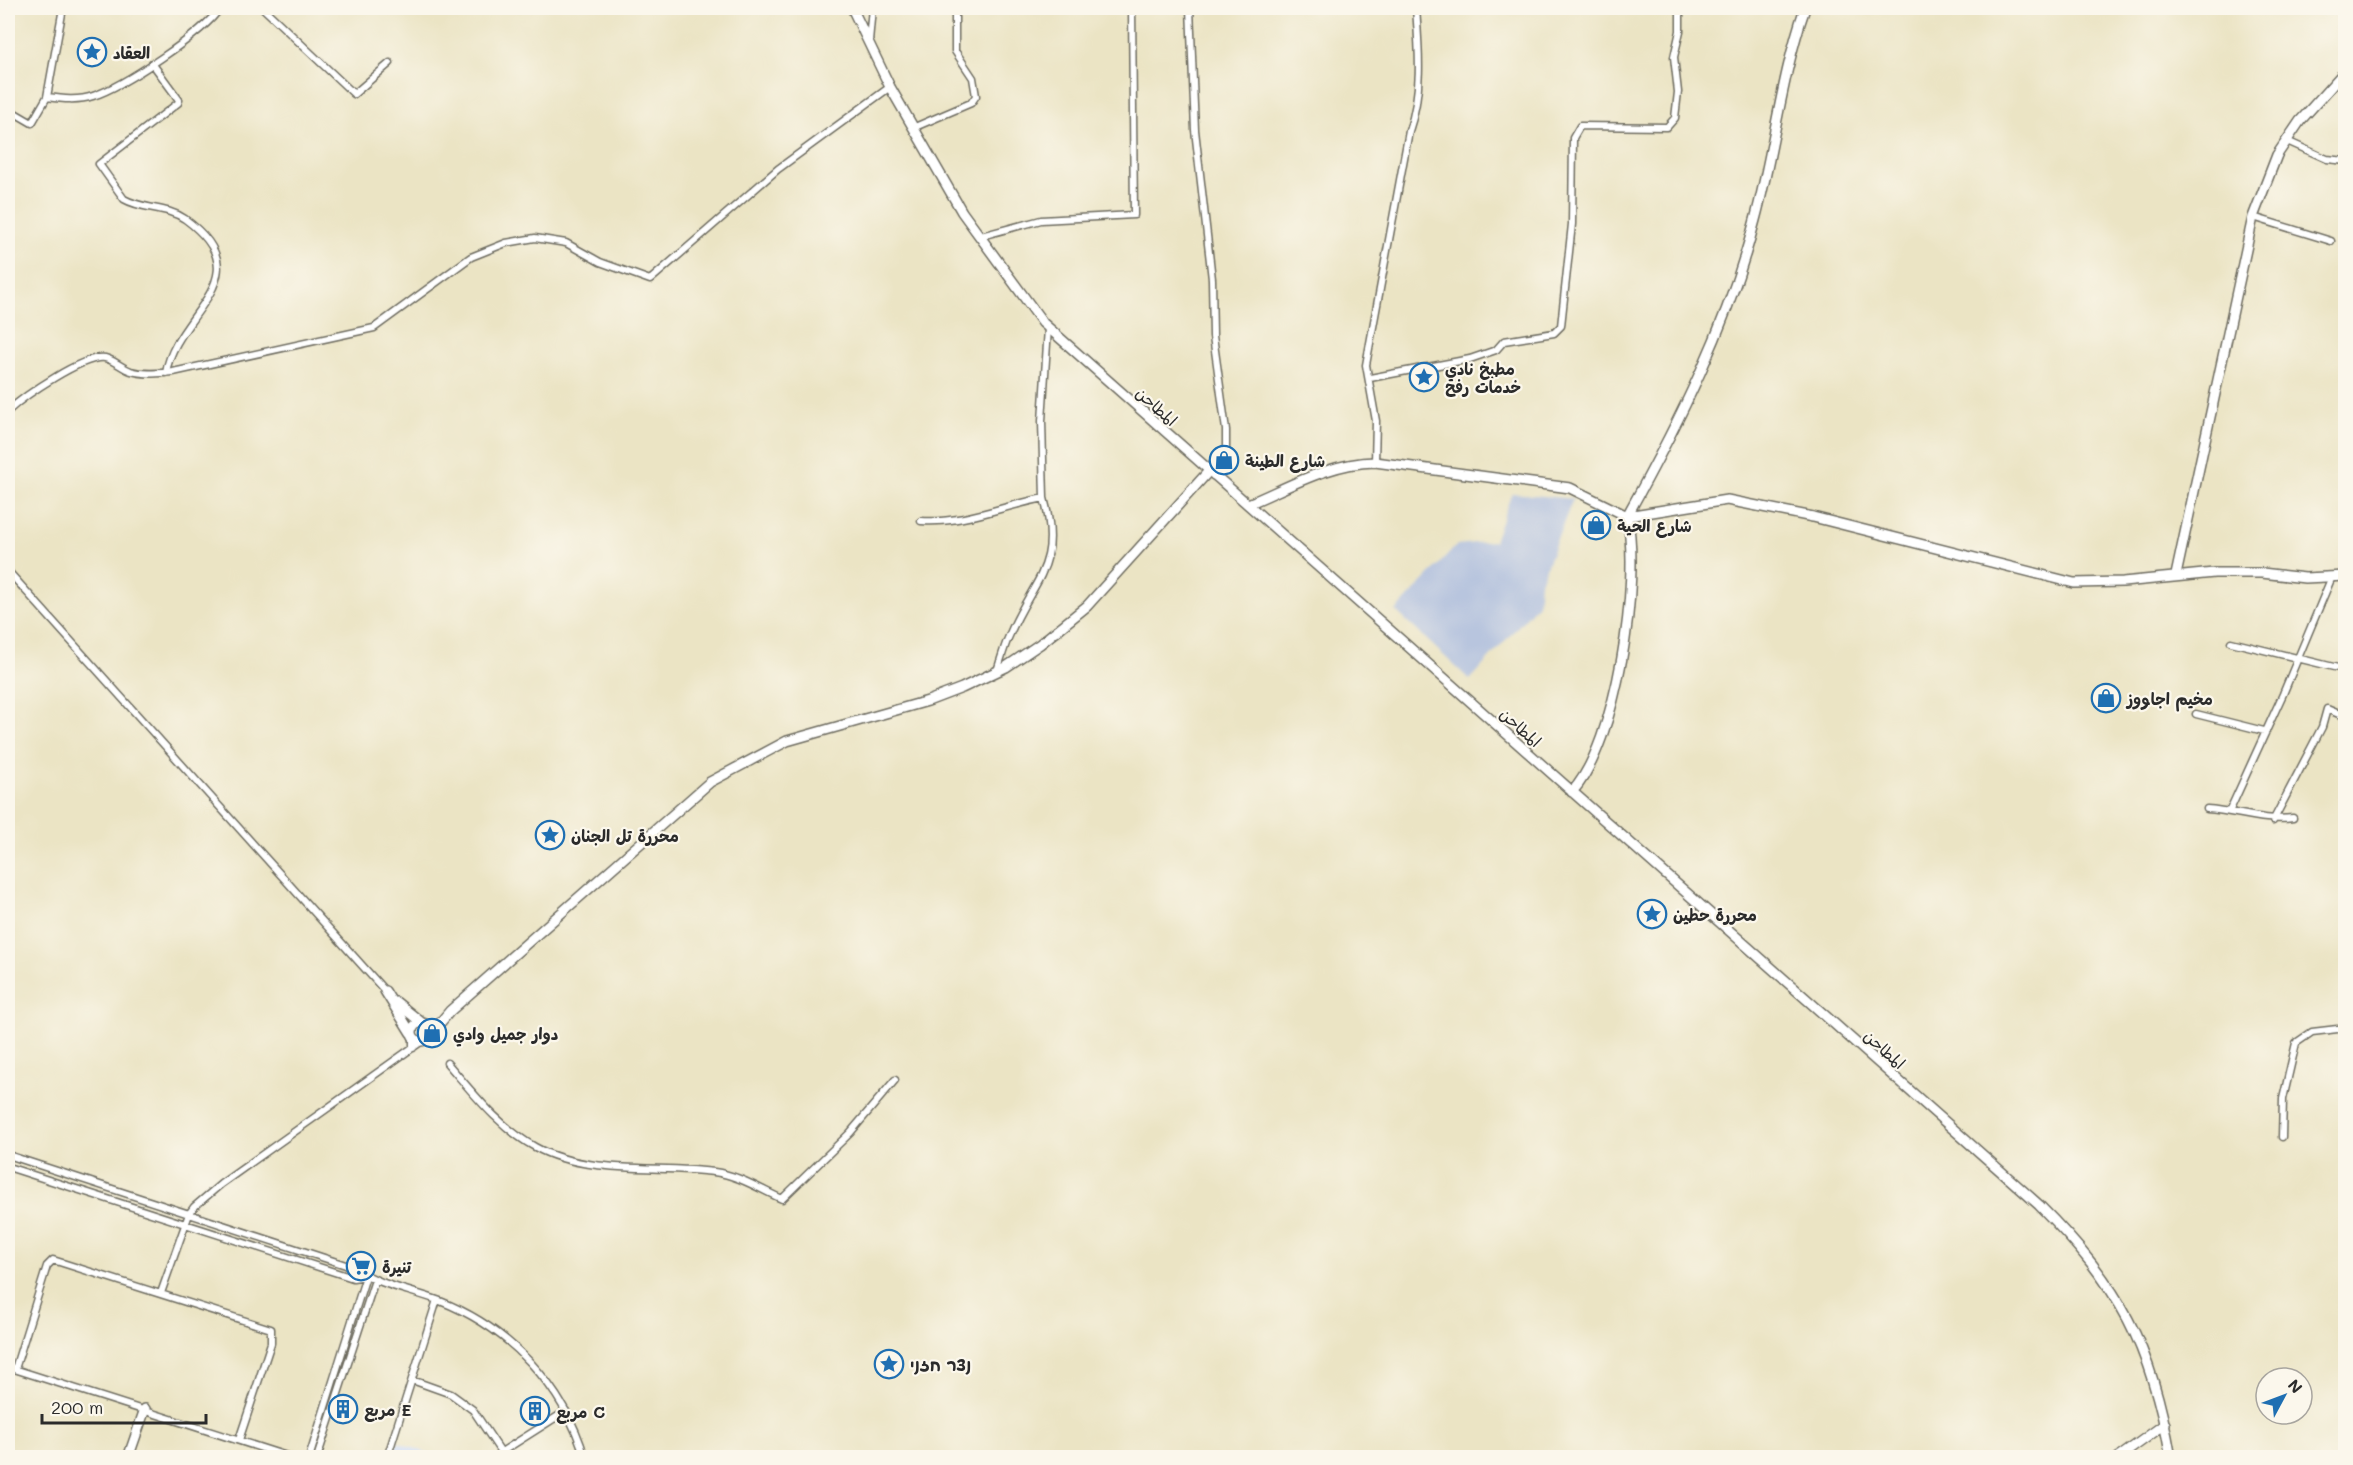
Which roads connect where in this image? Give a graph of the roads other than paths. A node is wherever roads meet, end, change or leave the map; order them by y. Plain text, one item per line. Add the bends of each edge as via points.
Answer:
1 (63, 8) edge
2 (220, 8) edge
3 (263, 8) edge
4 (852, 8) edge
5 (873, 8) edge
6 (955, 8) edge
7 (1132, 8) edge
8 (1190, 8) edge
9 (1416, 8) edge
10 (1680, 8) edge
11 (1805, 8) edge
12 (869, 41) junction
13 (152, 63) junction
14 (390, 63) dead end
15 (2346, 70) edge
16 (890, 87) junction
17 (47, 97) junction
18 (8, 109) edge
19 (915, 127) junction
20 (2287, 141) junction
21 (2346, 161) edge
22 (2253, 217) junction
23 (981, 236) junction
24 (2331, 241) dead end
25 (1048, 328) junction
26 (166, 373) junction
27 (1370, 378) junction
28 (8, 411) edge
29 (1374, 462) junction
30 (1210, 475) junction
31 (1044, 498) junction
32 (1248, 504) junction
33 (1627, 516) junction
34 (921, 521) dead end
35 (8, 571) edge
36 (2176, 575) junction
37 (2346, 576) edge
38 (2331, 579) junction
39 (2231, 642) dead end
40 (2298, 659) junction
41 (2346, 670) edge
42 (997, 671) junction
43 (2196, 714) dead end
44 (2346, 717) edge
45 (2264, 731) junction
46 (1572, 792) junction
47 (2207, 809) dead end
48 (2230, 810) junction
49 (2293, 818) dead end
50 (2273, 820) junction
51 (385, 991) junction
52 (450, 1011) junction
53 (423, 1023) junction
54 (2346, 1028) edge
55 (419, 1037) junction
56 (447, 1063) dead end
57 (895, 1080) dead end
58 (2282, 1137) dead end
59 (8, 1155) edge
60 (8, 1167) edge
61 (189, 1214) junction
62 (186, 1224) junction
63 (366, 1276) junction
64 (375, 1280) junction
65 (161, 1293) junction
66 (437, 1300) junction
67 (11, 1368) edge
68 (412, 1380) junction
69 (145, 1409) junction
70 (566, 1411) junction
71 (2165, 1424) junction
72 (239, 1440) junction
73 (504, 1454) edge
74 (128, 1458) edge
75 (293, 1458) edge
76 (309, 1458) edge
77 (317, 1458) edge
78 (387, 1458) edge
79 (585, 1458) edge
80 (2118, 1458) edge
81 (2171, 1458) edge

1 - 17 street
2 - 13 street via 207,25
3 - 14 street via 354,94
4 - 12 street, المطاحن
5 - 12 street
6 - 19 street via 955,51 973,78 976,96 971,103
7 - 23 street via 1134,215 1041,220
8 - 30 street via 1195,130 1212,279 1213,336 1226,430 1226,452
9 - 27 street via 1419,76 1415,113 1380,279 1366,365
10 - 27 street via 1674,57 1678,92 1673,122 1667,127 1580,126 1573,138 1572,224 1561,326 1554,333 1504,341 1496,350 1470,359
11 - 33 street via 1786,73 1756,219 1720,329 1678,421
12 - 16 street, المطاحن
13 - 17 street via 93,96
13 - 26 street via 178,104 99,164 124,199 184,218 207,240 216,258 217,284 171,355
15 - 20 street
16 - 19 street, المطاحن
16 - 26 street via 778,169 650,280 600,262 566,243 535,238 506,243 471,257 374,328
17 - 18 street via 32,123
19 - 23 street, المطاحن via 962,212
20 - 21 street via 2327,159
20 - 22 street via 2277,155
22 - 24 street
22 - 36 street
23 - 25 street, المطاحن
25 - 30 street, المطاحن
25 - 31 street via 1042,421
26 - 28 street via 130,371 107,358 94,359 25,395
27 - 29 street via 1376,422
29 - 32 street via 1310,475
29 - 33 street via 1570,488
30 - 32 street, المطاحن
30 - 42 street via 1087,606 1040,644
31 - 34 street via 960,521
31 - 42 street via 1051,524 1049,558 1010,634
32 - 46 street, المطاحن
33 - 36 street via 1727,500 1813,517 2074,583
33 - 46 street via 1631,566 1618,685 1595,758 1584,780
35 - 51 street
36 - 38 street via 2262,573
37 - 38 street
38 - 40 street
39 - 40 street
40 - 41 street
40 - 45 street
42 - 52 street via 928,700 787,741 710,782
43 - 45 street
44 - 50 street via 2327,709 2322,727
45 - 48 street
46 - 71 street, المطاحن via 2039,1205 2079,1245 2103,1275 2135,1332 2151,1371
47 - 48 street
48 - 50 street
49 - 50 street
51 - 53 street
51 - 55 street
52 - 53 street
52 - 55 street
53 - 55 street via 429,1028
53 - 55 street via 414,1025
54 - 58 street via 2312,1032 2296,1043 2283,1099
55 - 61 street via 413,1048 221,1184
56 - 57 street via 497,1120 555,1156 586,1165 716,1172 782,1199 850,1133
59 - 61 street
60 - 62 street
61 - 62 street
61 - 63 street via 355,1268
62 - 63 street via 354,1278
62 - 65 street
63 - 64 street
63 - 76 street
64 - 66 street
64 - 77 street
65 - 67 street via 53,1260 47,1266
65 - 72 street via 271,1329
66 - 68 street
66 - 70 street via 496,1331 538,1369
67 - 69 street
68 - 73 street via 451,1394 473,1410
68 - 78 street
69 - 72 street
69 - 74 street
70 - 73 street
70 - 79 street
71 - 80 street
71 - 81 street, المطاحن
72 - 75 street

